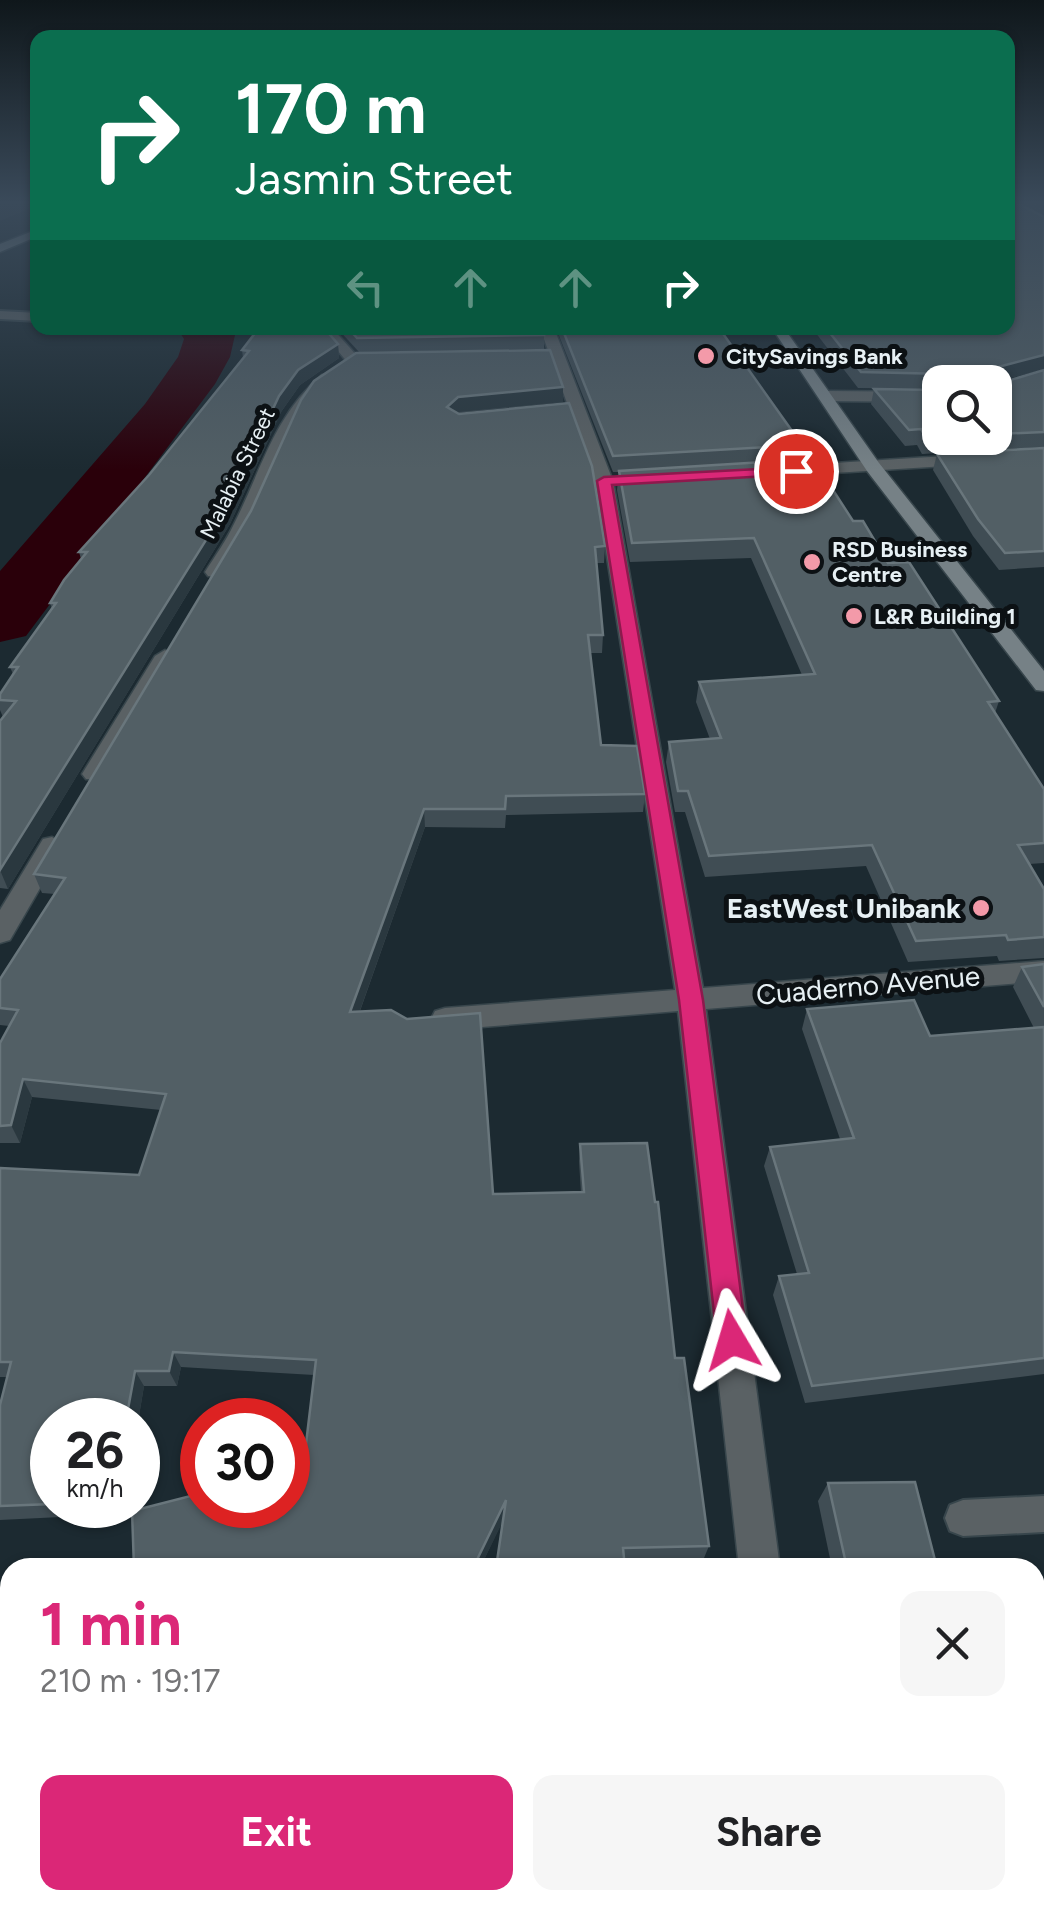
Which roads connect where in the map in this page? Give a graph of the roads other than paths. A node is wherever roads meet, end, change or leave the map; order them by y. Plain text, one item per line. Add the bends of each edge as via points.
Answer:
1 (0, 316) edge
2 (30, 316) edge
3 (333, 335) edge
4 (550, 335) edge
5 (783, 335) edge
6 (558, 356) junction
7 (539, 357) edge
8 (828, 396) junction
9 (922, 397) edge
10 (578, 409) junction
11 (558, 411) edge
12 (1044, 455) edge
13 (873, 467) junction
14 (758, 473) edge
15 (204, 590) edge
16 (176, 637) edge
17 (1044, 685) edge
18 (80, 798) edge
19 (60, 832) edge
20 (0, 933) edge
21 (1044, 971) edge
22 (691, 1000) junction
23 (409, 1022) edge
24 (1044, 1514) edge
25 (963, 1518) dead end
26 (759, 1558) edge

1 - 2 lane
3 - 15 street, Malabia Street via 362,360 307,392
4 - 6 street
5 - 8 main road
6 - 7 street
6 - 10 street
8 - 9 street
8 - 13 main road
10 - 11 street
10 - 22 street via 614,480
12 - 13 street
13 - 14 street
13 - 17 main road
16 - 18 street
19 - 20 street
21 - 22 street, Cuaderno Avenue
22 - 23 street, Cuaderno Avenue
22 - 26 street
24 - 25 lane

